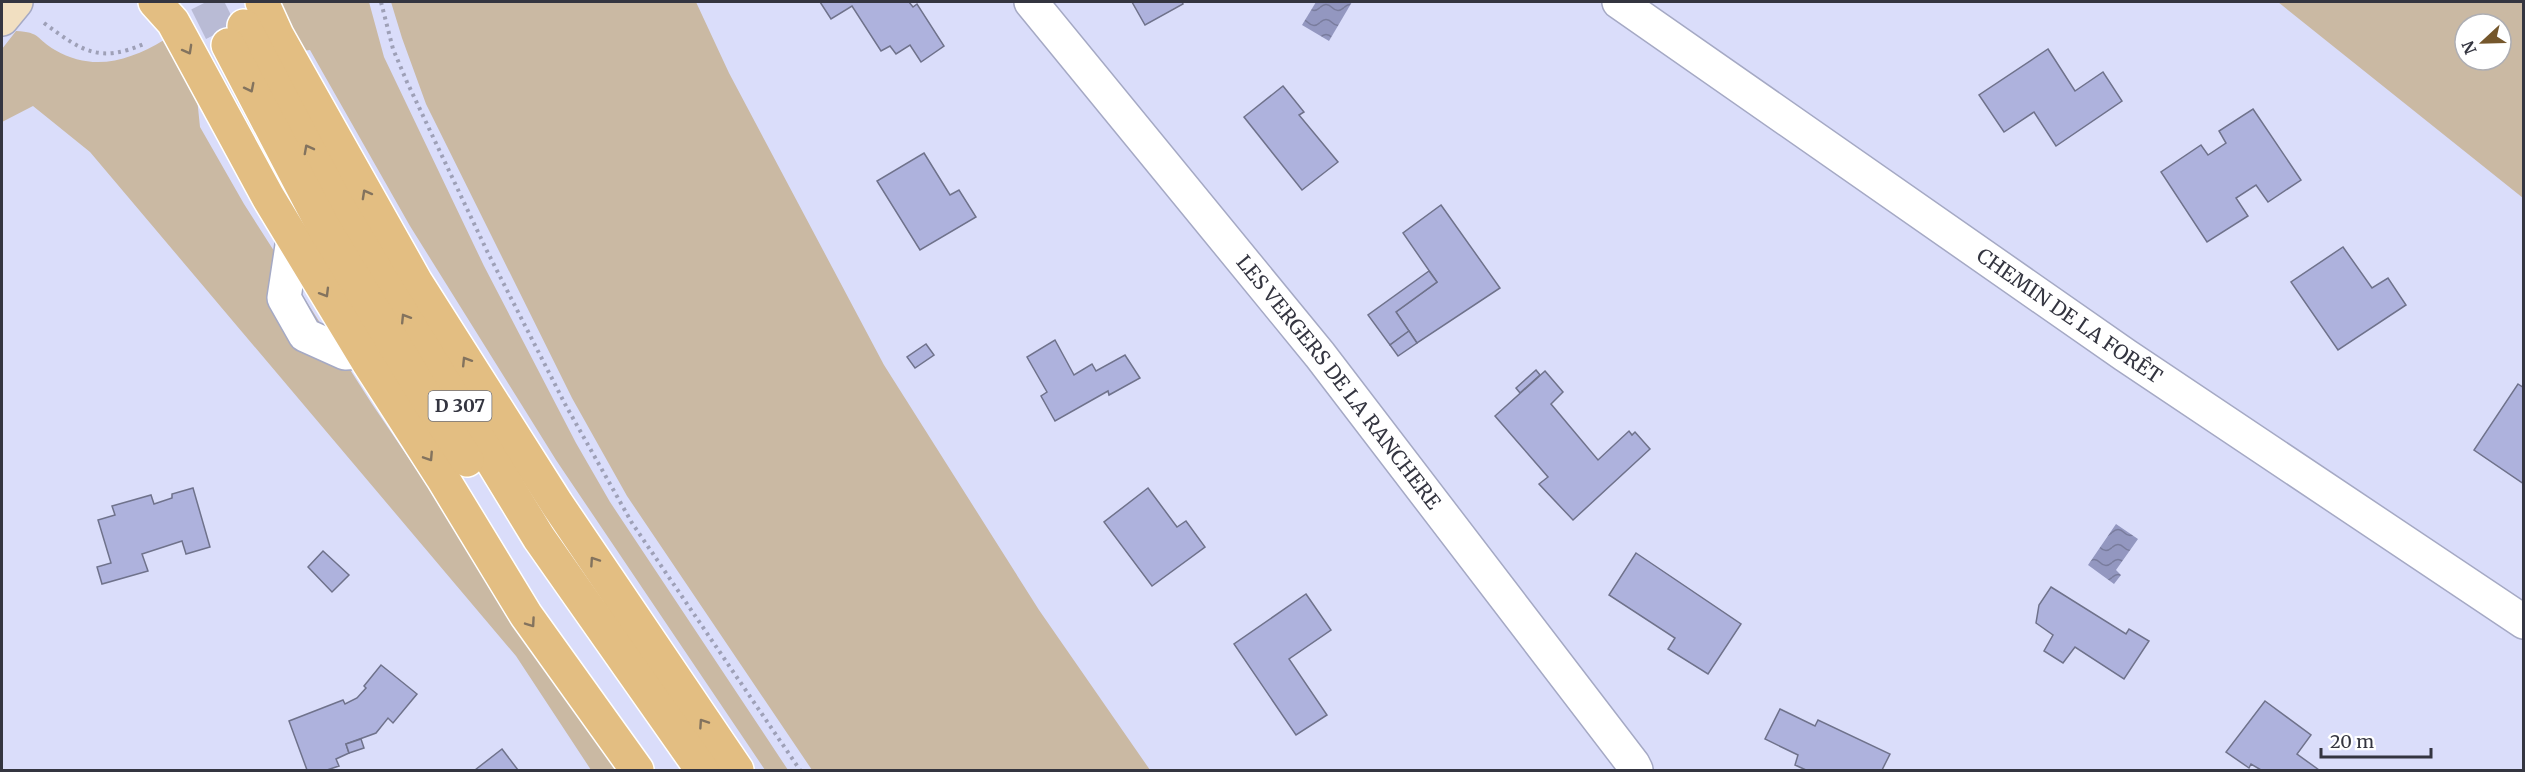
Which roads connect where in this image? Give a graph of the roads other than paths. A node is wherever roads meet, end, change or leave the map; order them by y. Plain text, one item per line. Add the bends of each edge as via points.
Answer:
1 (1031, 2) edge
2 (1619, 2) edge
3 (28, 11) edge
4 (164, 12) edge
5 (2, 19) edge
6 (243, 21) edge
7 (2523, 622) edge
8 (637, 771) edge
9 (681, 771) edge
10 (702, 771) edge
11 (737, 771) edge
12 (1636, 771) edge

1 - 12 street, LES VERGERS DE LA RANCHERE via 1320,355 1554,658
2 - 7 street, CHEMIN DE LA FORÊT via 2125,355
3 - 5 street
4 -> 8 main road via 362,352 526,615
6 -> 9 main road, D 307 via 324,228 426,397 588,643
10 -> 6 main road, D 307 via 533,528 346,219
11 -> 6 main road via 557,504 416,282 277,35

